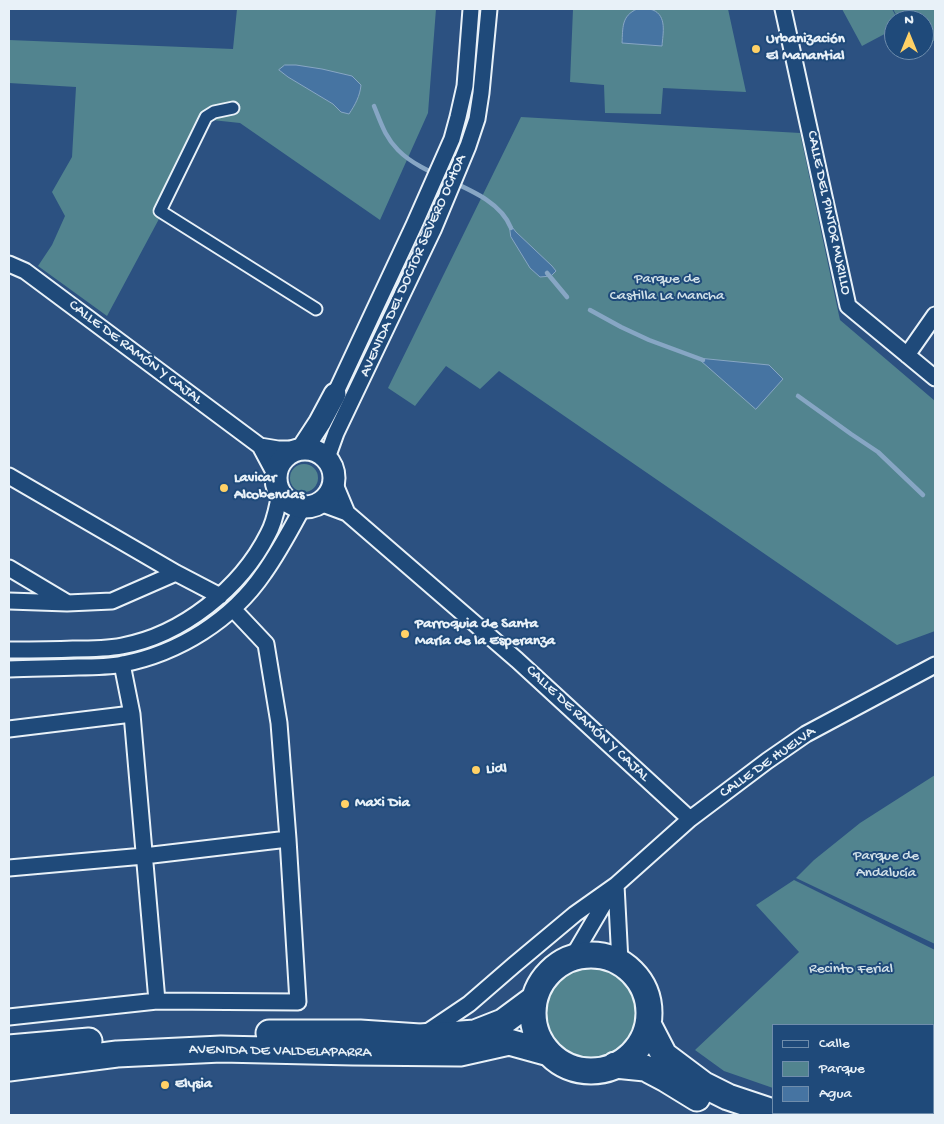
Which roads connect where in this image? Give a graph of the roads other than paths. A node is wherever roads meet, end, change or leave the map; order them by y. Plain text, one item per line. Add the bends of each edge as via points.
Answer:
1 (471, 9) edge
2 (489, 9) edge
3 (784, 9) edge
4 (233, 108) dead end
5 (9, 264) edge
6 (316, 309) dead end
7 (935, 315) edge
8 (907, 355) junction
9 (935, 378) edge
10 (335, 394) joint
11 (260, 446) junction
12 (299, 449) junction
13 (326, 458) junction
14 (9, 476) edge
15 (334, 482) junction
16 (278, 484) junction
17 (312, 505) junction
18 (346, 513) junction
19 (9, 568) edge
20 (176, 574) junction
21 (220, 596) junction
22 (9, 601) edge
23 (67, 603) junction
24 (233, 609) junction
25 (9, 650) edge
26 (122, 664) junction
27 (935, 665) edge
28 (9, 669) edge
29 (132, 714) junction
30 (9, 729) edge
31 (690, 819) junction
32 (288, 839) junction
33 (144, 856) junction
34 (9, 868) edge
35 (616, 884) junction
36 (572, 958) junction
37 (620, 962) junction
38 (534, 999) junction
39 (157, 1001) junction
40 (9, 1017) edge
41 (648, 1024) junction
42 (420, 1037) junction
43 (9, 1048) edge
44 (549, 1053) junction
45 (615, 1065) junction
46 (9, 1068) edge
47 (772, 1113) edge
48 (731, 1115) edge

1 - 10 street, AVENIDA DEL DOCTOR SEVERO OCHOA via 464,86 452,139
2 - 13 street, AVENIDA DEL DOCTOR SEVERO OCHOA via 479,110 468,146 433,230
3 - 8 street, CALLE DEL PINTOR MURILLO via 848,306
4 - 6 street via 206,117 160,211
5 - 11 street, CALLE DE RAMÓN Y CAJAL via 25,271
7 - 8 street
8 - 9 street, CALLE DEL PINTOR MURILLO
10 - 12 main road, AVENIDA DEL DOCTOR SEVERO OCHOA via 320,422
11 - 12 street, CALLE DE RAMÓN Y CAJAL via 278,450
11 - 16 street, CALLE DE RAMÓN Y CAJAL
12 - 13 main road via 312,449
12 - 16 main road via 288,453 277,466
13 - 15 main road via 334,473
14 - 20 street
15 - 17 main road via 327,497
15 - 18 street, CALLE DE RAMÓN Y CAJAL
16 - 17 main road via 286,501 294,506
16 - 21 street via 269,534 252,560
17 - 18 street, CALLE DE RAMÓN Y CAJAL
17 - 24 street via 263,575
18 - 31 street, CALLE DE RAMÓN Y CAJAL via 517,660
19 - 23 street
20 - 21 street
20 - 23 street via 112,601
21 - 25 street via 178,626 135,644 98,649
22 - 23 street
24 - 26 street via 176,647
24 - 32 street via 266,644 279,723
26 - 28 street
26 - 29 street
27 - 31 street, CALLE DE HUELVA via 806,734
29 - 30 street
29 - 33 street
31 - 35 street, CALLE DE HUELVA
32 - 33 street
32 - 39 street via 298,1002
33 - 34 street
33 - 39 street
35 - 36 street
35 - 37 street
35 - 42 street via 470,1004
36 - 37 highway via 605,956
36 - 38 highway via 548,974
37 - 41 highway via 644,989 649,1006
38 - 42 highway, AVENIDA DE VALDELAPARRA via 503,1022 475,1032
38 - 44 highway via 533,1018 538,1037
39 - 40 street
41 - 45 highway via 630,1055
41 - 47 highway via 664,1055 704,1085
42 - 43 highway, AVENIDA DE VALDELAPARRA via 220,1033
44 - 45 highway via 563,1064 580,1070 598,1070
44 - 46 highway, AVENIDA DE VALDELAPARRA via 509,1042 460,1053 221,1049 117,1054
45 - 48 highway via 645,1068

